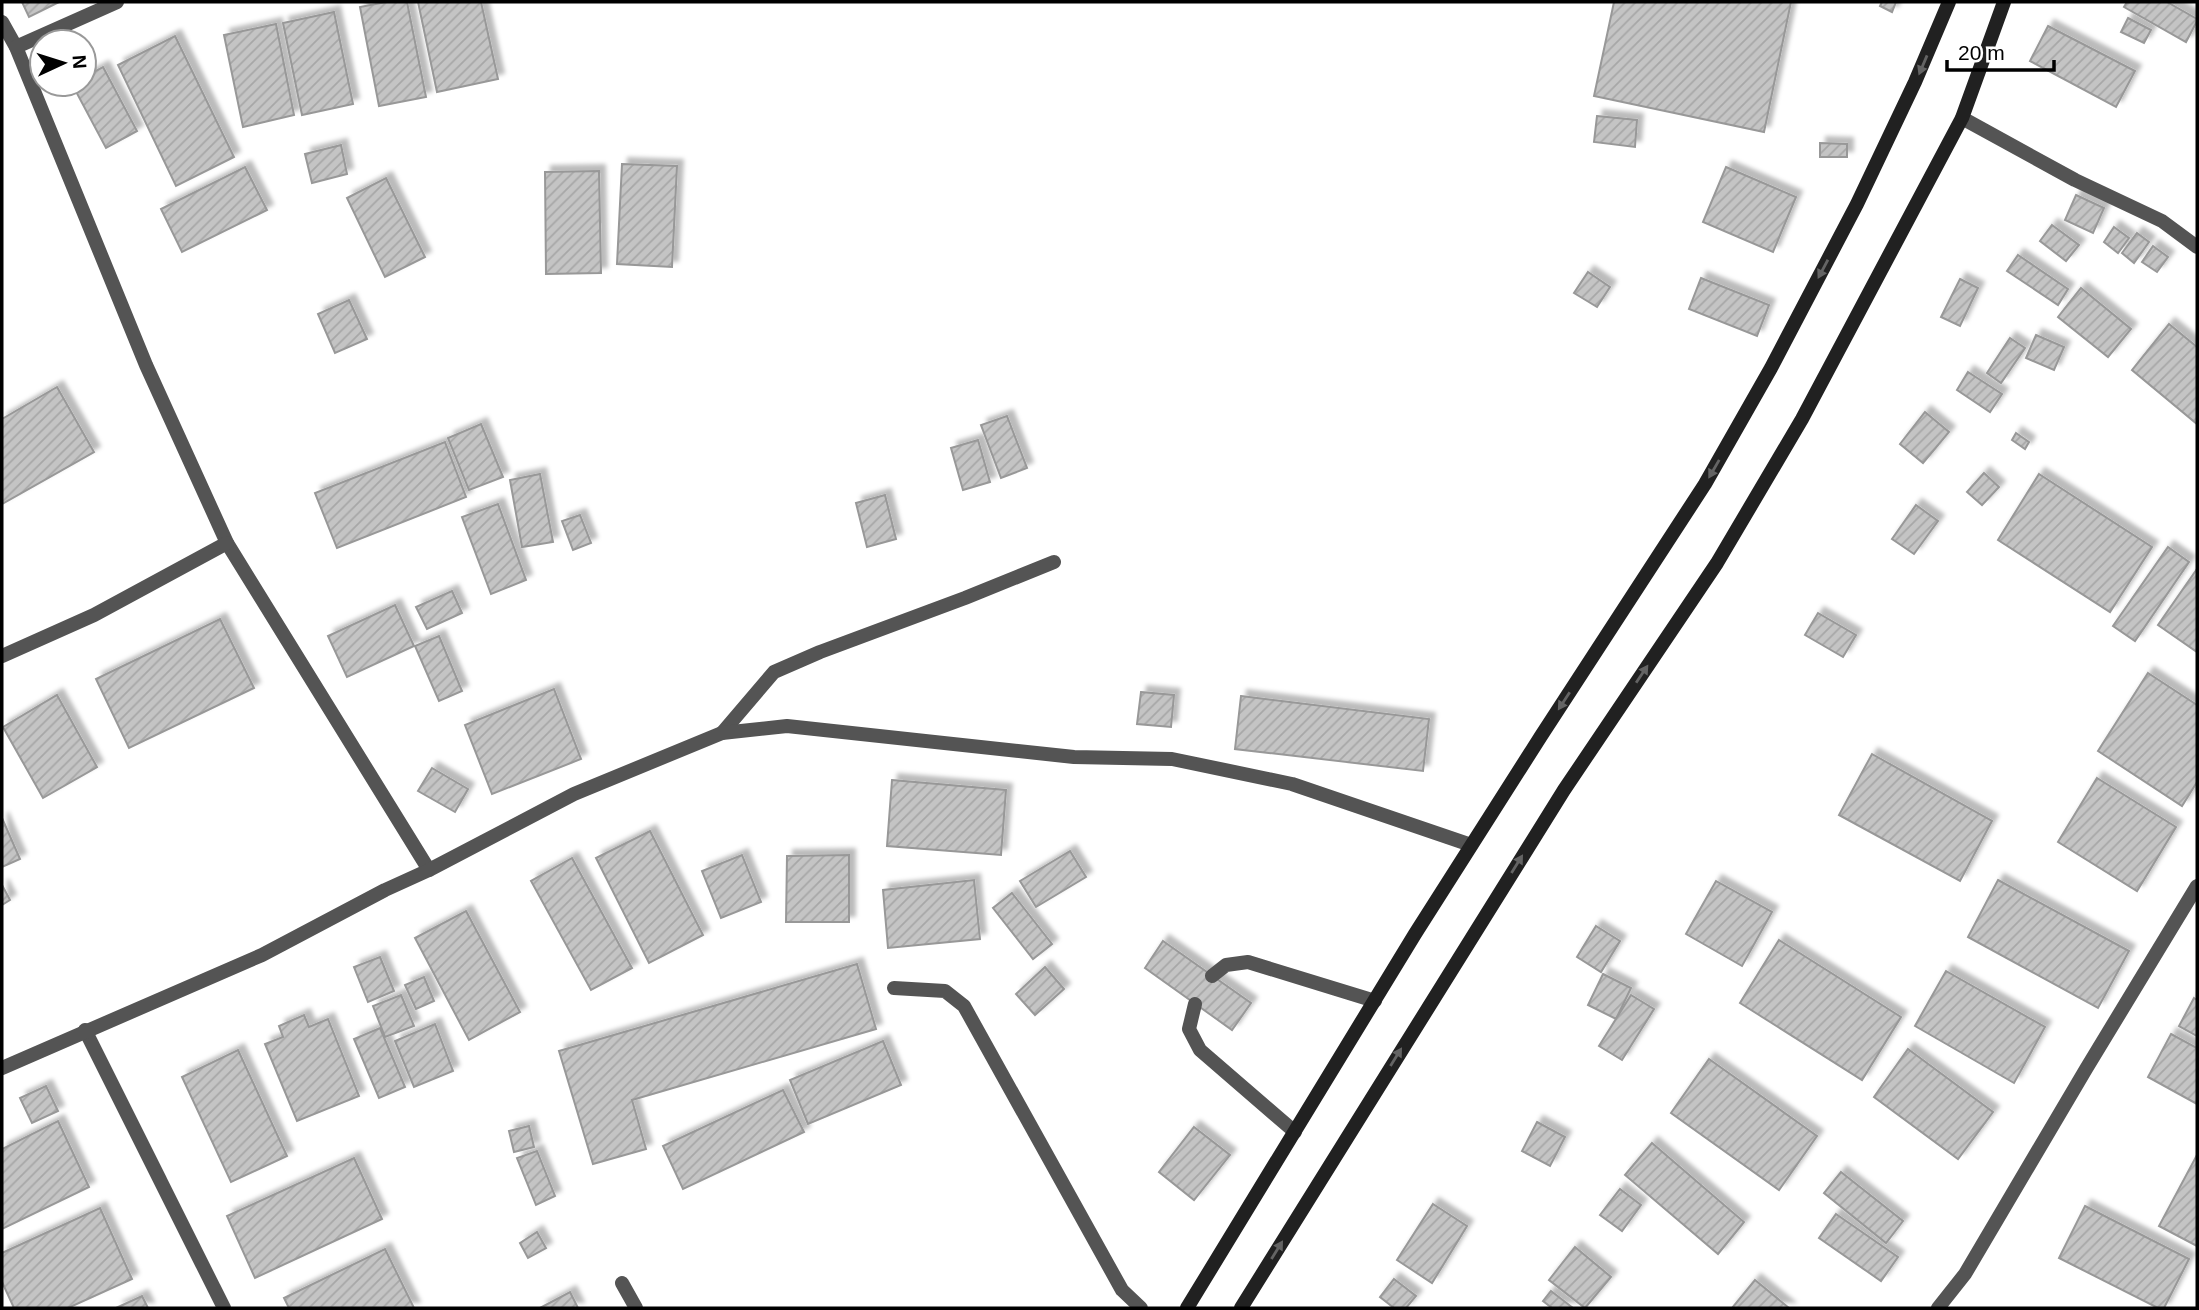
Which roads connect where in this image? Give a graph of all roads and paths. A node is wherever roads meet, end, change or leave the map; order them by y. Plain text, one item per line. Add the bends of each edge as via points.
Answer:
1 (117, 2) edge
2 (1950, 2) edge
3 (2004, 2) edge
4 (2, 22) edge
5 (16, 47) junction
6 (1962, 118) junction
7 (2197, 247) edge
8 (227, 542) junction
9 (1054, 562) dead end
10 (2, 656) edge
11 (722, 733) junction
12 (1471, 845) junction
13 (429, 870) junction
14 (2197, 886) edge
15 (1212, 976) dead end
16 (894, 988) dead end
17 (1375, 1001) junction
18 (1195, 1004) dead end
19 (85, 1030) junction
20 (2, 1068) edge
21 (1295, 1132) junction
22 (622, 1283) dead end
23 (224, 1308) edge
24 (636, 1308) edge
25 (1141, 1308) edge
26 (1188, 1308) edge
27 (1241, 1308) edge
28 (1938, 1308) edge

1 - 5 street
2 -> 12 main road via 1857,204 1772,368 1705,484
3 - 6 main road
4 - 5 street
5 - 8 street via 146,365
6 - 7 street via 2162,221
27 -> 6 main road via 1564,790 1717,563 1808,408
8 - 10 street via 94,615
8 - 13 street
9 - 11 street via 774,672
11 - 12 street via 787,726 1074,757 1172,759 1292,784
11 - 13 street via 574,794
12 - 17 main road
13 - 19 street via 262,955
14 - 28 street via 1965,1274
15 - 17 street via 1226,965 1248,961
16 - 25 street via 945,991 964,1006 1122,1290
17 - 21 main road
18 - 21 street via 1189,1029 1200,1050
19 - 20 street
19 - 23 street
21 - 26 main road
22 - 24 street

